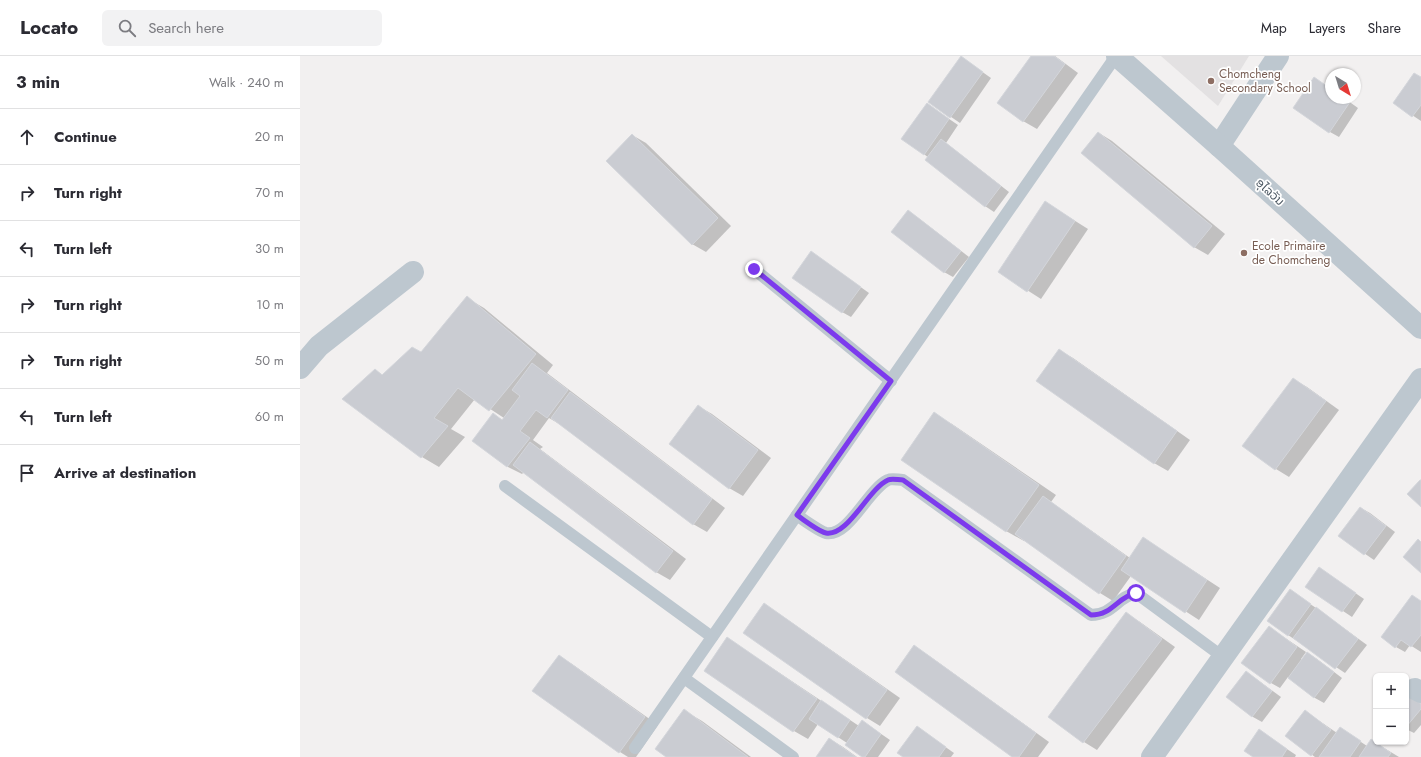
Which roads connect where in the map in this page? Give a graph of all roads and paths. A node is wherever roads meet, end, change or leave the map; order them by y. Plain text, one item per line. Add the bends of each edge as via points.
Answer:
1 (1117, 56) edge
2 (1278, 56) edge
3 (1219, 146) junction
4 (754, 269) dead end
5 (413, 272) dead end
6 (1421, 328) edge
7 (300, 368) edge
8 (1421, 379) edge
9 (891, 381) junction
10 (505, 486) dead end
11 (797, 515) junction
12 (712, 637) junction
13 (1223, 657) junction
14 (684, 678) junction
15 (635, 748) dead end
16 (793, 757) edge
17 (1152, 757) edge

1 - 3 street, ອຸໄລວັນ
1 - 9 lane
2 - 3 street
3 - 6 street, ອຸໄລວັນ
4 - 9 lane
5 - 7 street via 319,346
8 - 13 street
9 - 11 lane
10 - 12 lane
11 - 12 lane
11 - 13 lane via 825,533 834,532 846,526 879,486 889,479 903,480 1091,615 1100,615 1130,594 1136,593
12 - 14 lane
13 - 17 street
14 - 15 lane
14 - 16 lane

